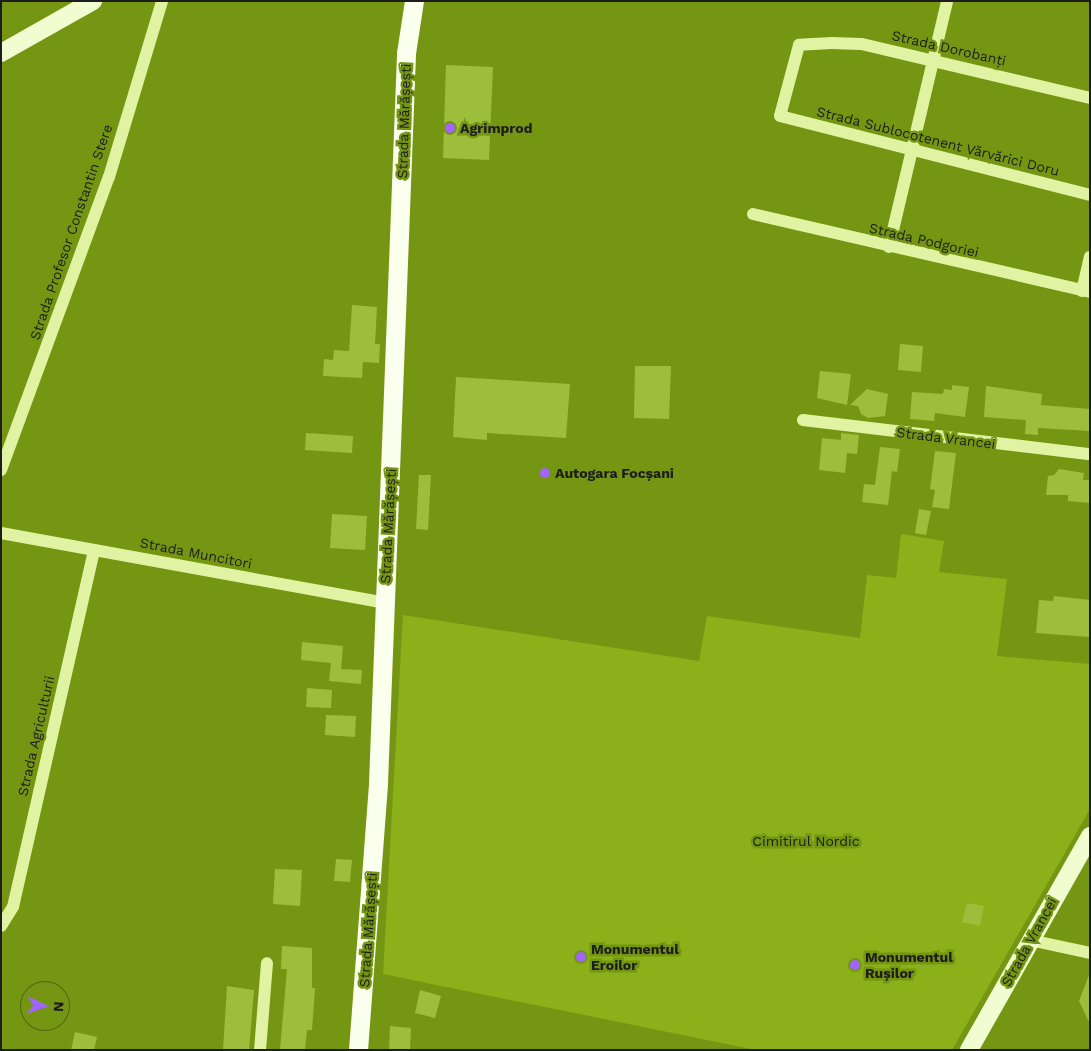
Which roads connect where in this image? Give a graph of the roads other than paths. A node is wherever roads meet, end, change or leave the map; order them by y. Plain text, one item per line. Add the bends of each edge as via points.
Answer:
1 (92, 1) edge
2 (162, 1) edge
3 (414, 1) edge
4 (947, 1) edge
5 (1, 53) edge
6 (932, 60) junction
7 (1090, 98) edge
8 (780, 116) joint
9 (912, 150) junction
10 (1090, 195) edge
11 (753, 214) dead end
12 (889, 248) junction
13 (1090, 257) edge
14 (1086, 292) edge
15 (803, 420) dead end
16 (1090, 454) edge
17 (1, 470) edge
18 (1, 533) edge
19 (94, 550) junction
20 (385, 603) junction
21 (1090, 836) edge
22 (1, 926) edge
23 (1030, 940) junction
24 (1090, 953) edge
25 (267, 963) dead end
26 (260, 1050) edge
27 (358, 1050) edge
28 (969, 1050) edge

1 - 5 street
2 - 17 street, Strada Profesor Constantin Stere via 109,176
3 - 20 main road, Strada Mărășești via 406,53
4 - 6 street
6 - 7 street, Strada Dorobanți
6 - 8 street, Strada Dorobanți via 861,44 799,45
6 - 9 street
8 - 9 street, Strada Sublocotenent Vărvărici Doru
9 - 10 street, Strada Sublocotenent Vărvărici Doru
9 - 12 street
11 - 12 street, Strada Podgoriei
12 - 14 street, Strada Podgoriei
13 - 14 street
15 - 16 street, Strada Vrancei
18 - 19 street, Strada Muncitori
19 - 20 street, Strada Muncitori
19 - 22 street, Strada Agriculturii via 13,907
20 - 27 main road, Strada Mărășești via 370,912
21 - 23 street, Strada Vrancei
23 - 24 street
23 - 28 street, Strada Vrancei
25 - 26 street

